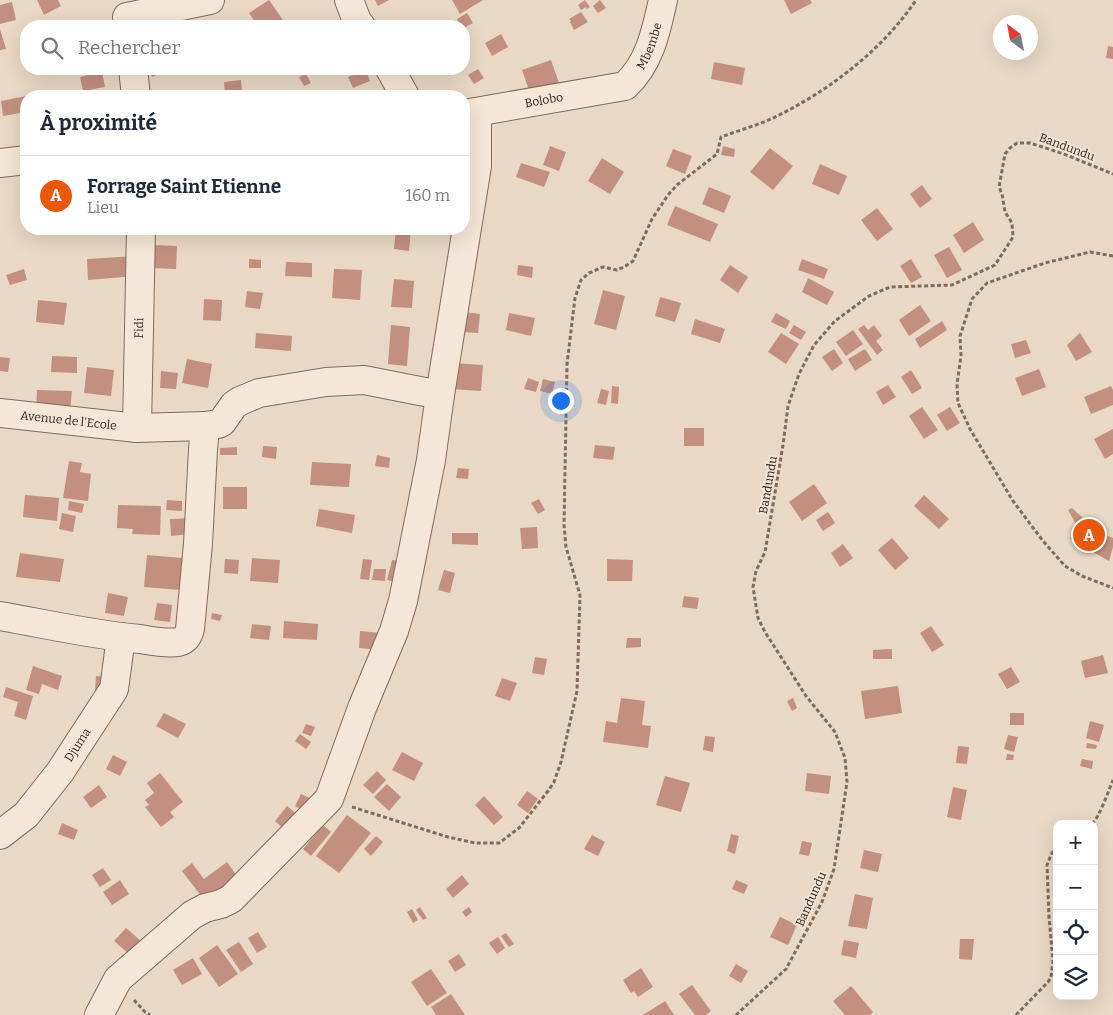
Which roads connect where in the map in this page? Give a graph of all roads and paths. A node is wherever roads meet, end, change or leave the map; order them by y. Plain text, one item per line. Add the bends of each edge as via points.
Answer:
1 (210, 0) edge
2 (349, 0) edge
3 (663, 0) edge
4 (916, 0) edge
5 (126, 14) edge
6 (357, 20) edge
7 (134, 75) edge
8 (393, 75) edge
9 (625, 86) joint
10 (135, 90) edge
11 (402, 90) edge
12 (470, 113) edge
13 (20, 160) edge
14 (0, 162) edge
15 (1113, 174) edge
16 (470, 209) edge
17 (141, 235) edge
18 (466, 235) edge
19 (1113, 256) edge
20 (440, 395) junction
21 (0, 413) edge
22 (206, 426) junction
23 (137, 428) junction
24 (1113, 588) edge
25 (0, 616) edge
26 (121, 638) junction
27 (1113, 780) edge
28 (329, 799) junction
29 (1096, 820) edge
30 (0, 835) edge
31 (1053, 851) edge
32 (99, 1015) edge
33 (736, 1015) edge
34 (1016, 1015) edge

1 - 5 street
2 - 6 street
3 - 9 street, Mbembe via 657,29 644,63
4 - 28 path via 880,44 827,88 771,119 720,137 717,154 668,195 652,219 633,261 617,270 603,268 589,273 581,280 575,298 567,364 564,525 566,547 580,595 577,691 561,762 548,791 519,828 499,843 475,843 448,837
7 - 10 street
8 - 11 street
9 - 12 street, Bolobo
12 - 16 street via 477,166
13 - 14 street
15 - 33 path, Bandundu via 1030,143 1017,143 1005,154 999,187 1014,237 995,265 952,285 890,288 869,296 835,320 814,345 799,374 788,406 765,552 753,587 758,618 765,632 806,696 835,732 845,758 847,782 834,869 822,902 786,969
17 - 23 street, Fidi
18 - 20 street
19 - 24 path via 1090,252 987,283 972,299 960,336 957,384 958,403 970,429 1013,501 1043,541 1065,566
20 - 22 street via 364,380 326,382 258,393 234,405 222,422
20 - 28 street via 431,460 403,601
21 - 23 street, Avenue de l'Ecole
22 - 23 street, Avenue de l'Ecole
22 - 26 street via 189,635 179,642
25 - 26 street
26 - 30 street, Djuma via 114,689 60,772 26,815
27 - 29 path
28 - 32 street via 231,899 192,915 118,980
31 - 34 path via 1047,865 1053,961 1051,977

